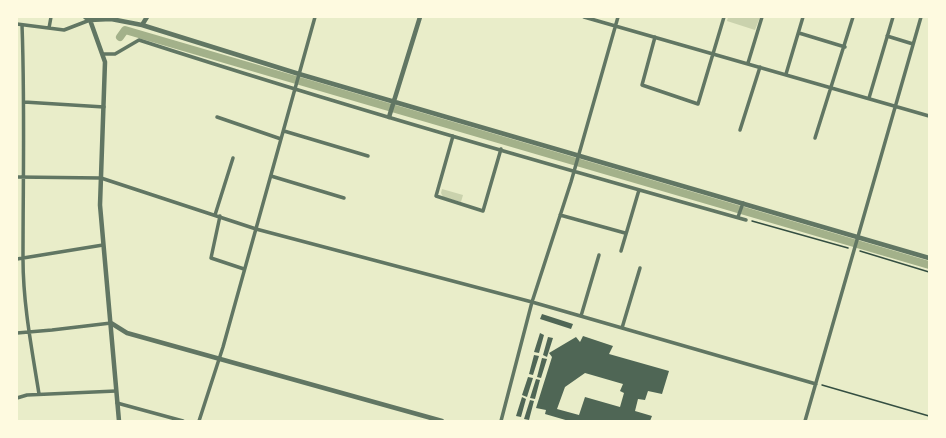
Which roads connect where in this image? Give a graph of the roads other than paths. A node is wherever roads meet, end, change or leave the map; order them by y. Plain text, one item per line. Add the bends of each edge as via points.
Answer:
1 (51, 17) edge
2 (85, 17) edge
3 (147, 17) edge
4 (315, 17) edge
5 (420, 17) edge
6 (584, 17) edge
7 (618, 17) edge
8 (724, 17) edge
9 (762, 17) edge
10 (803, 17) edge
11 (853, 17) edge
12 (892, 17) edge
13 (921, 17) edge
14 (111, 18) edge
15 (90, 20) junction
16 (19, 25) edge
17 (142, 25) junction
18 (616, 26) junction
19 (49, 28) junction
20 (799, 34) junction
21 (887, 36) junction
22 (655, 37) junction
23 (913, 44) junction
24 (845, 47) junction
25 (104, 54) junction
26 (713, 54) junction
27 (748, 64) junction
28 (760, 67) junction
29 (786, 74) junction
30 (299, 76) junction
31 (831, 87) junction
32 (295, 90) junction
33 (869, 98) junction
34 (24, 102) junction
35 (393, 104) junction
36 (896, 105) junction
37 (104, 107) junction
38 (929, 116) edge
39 (217, 117) dead end
40 (389, 117) junction
41 (740, 130) dead end
42 (284, 131) junction
43 (453, 136) junction
44 (814, 138) dead end
45 (281, 139) junction
46 (501, 149) junction
47 (368, 156) dead end
48 (232, 158) dead end
49 (577, 158) junction
50 (573, 172) junction
51 (271, 176) junction
52 (17, 177) edge
53 (23, 177) junction
54 (101, 178) junction
55 (639, 190) junction
56 (344, 198) dead end
57 (743, 203) junction
58 (215, 215) junction
59 (560, 215) junction
60 (739, 215) junction
61 (220, 216) junction
62 (746, 220) road end
63 (256, 229) junction
64 (625, 233) junction
65 (857, 236) junction
66 (103, 245) junction
67 (621, 251) dead end
68 (599, 255) dead end
69 (929, 258) edge
70 (17, 259) edge
71 (23, 259) junction
72 (640, 268) dead end
73 (244, 269) junction
74 (532, 302) junction
75 (581, 316) junction
76 (111, 322) junction
77 (622, 328) junction
78 (29, 331) junction
79 (17, 333) edge
80 (219, 359) junction
81 (816, 384) junction
82 (116, 391) junction
83 (39, 394) junction
84 (17, 398) edge
85 (117, 403) junction
86 (119, 421) edge
87 (183, 421) edge
88 (199, 421) edge
89 (442, 421) edge
90 (501, 421) edge
91 (805, 421) edge

1 - 19 street
2 - 15 street
3 - 17 street
4 - 30 street
5 - 35 street
6 - 18 street
7 - 18 street
8 - 26 street
9 - 27 street
10 - 20 street
11 - 24 street
12 - 21 street
13 - 23 street
14 - 15 street
14 - 17 street
15 - 19 street via 64,30
15 - 25 street
16 - 19 street
16 - 34 street
17 - 30 street
18 - 22 street
18 - 49 street
20 - 24 street
20 - 29 street
21 - 23 street
21 - 33 street
22 - 26 street
22 - 26 street via 642,85 698,104
23 - 36 street
24 - 31 street
25 - 32 street via 115,54 139,40
25 - 37 street
26 - 27 street
27 - 28 street
28 - 29 street
28 - 41 street
29 - 31 street
30 - 32 street
30 - 35 street
31 - 33 street
31 - 44 street
32 - 40 street
32 - 42 street
33 - 36 street
34 - 37 street
34 - 53 street
35 - 40 street
35 - 49 street
36 - 38 street
36 - 65 street
37 - 54 street
39 - 45 street
40 - 43 street
42 - 45 street
42 - 47 street
43 - 46 street
43 - 46 street via 436,196 483,211
45 - 51 street
46 - 50 street
48 - 58 street
49 - 50 street
49 - 57 street
50 - 55 street
50 - 59 street
51 - 56 street
51 - 63 street
52 - 53 street
53 - 54 street
53 - 71 street
54 - 58 street
54 - 66 street
55 - 60 street
55 - 64 street
57 - 60 street
57 - 65 street
58 - 61 street
59 - 64 street
59 - 74 street
60 - 62 street
61 - 63 street
61 - 73 street via 211,258
63 - 73 street
63 - 74 street
64 - 67 street
65 - 69 street
65 - 81 street
66 - 71 street
66 - 76 street
68 - 75 street
70 - 71 street
71 - 78 street
72 - 77 street
73 - 80 street
74 - 75 street
74 - 90 street
75 - 77 street
76 - 78 street
76 - 80 street via 127,333
76 - 82 street
77 - 81 street
78 - 79 street
78 - 83 street
80 - 88 street
80 - 89 street
81 - 91 street
82 - 83 street
82 - 85 street
83 - 84 street
85 - 86 street
85 - 87 street

